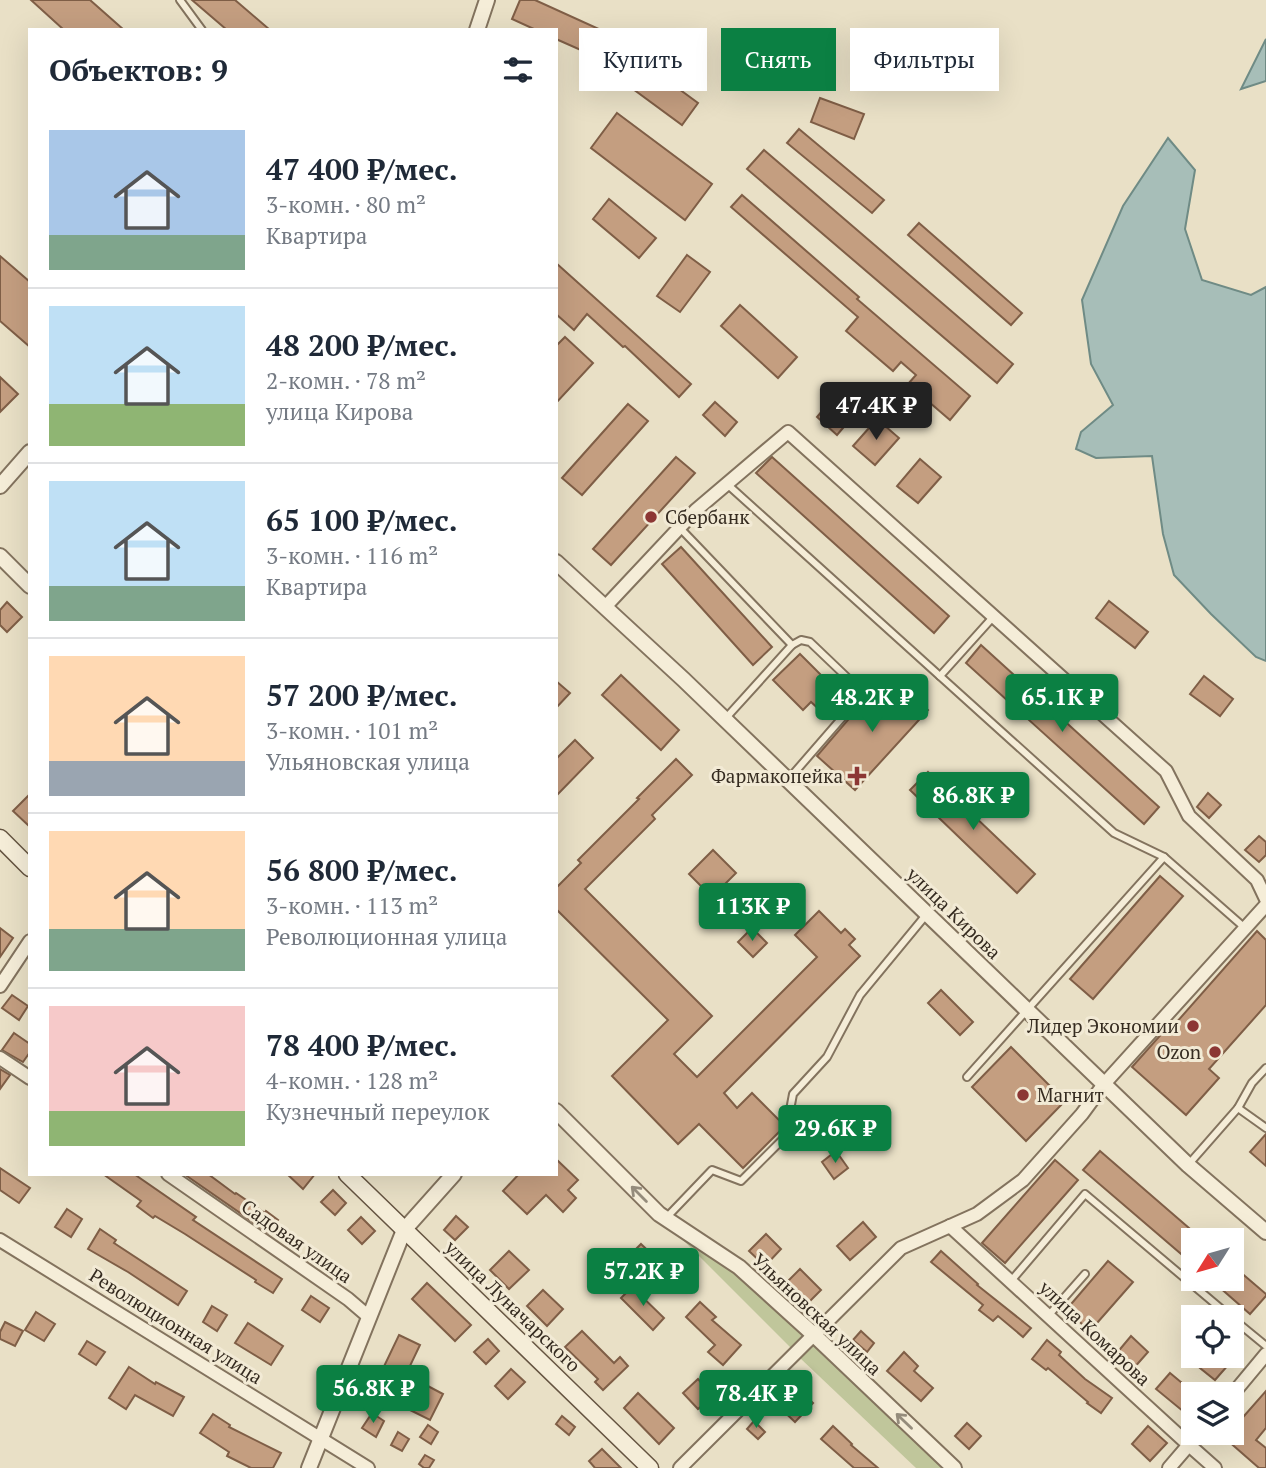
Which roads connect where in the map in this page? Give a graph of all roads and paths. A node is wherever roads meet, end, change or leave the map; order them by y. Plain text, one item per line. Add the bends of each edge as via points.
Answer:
1 (180, 0) edge
2 (487, 0) edge
3 (201, 28) edge
4 (478, 28) edge
5 (28, 454) edge
6 (727, 484) junction
7 (0, 486) edge
8 (680, 528) junction
9 (0, 556) edge
10 (558, 564) edge
11 (28, 584) edge
12 (605, 607) junction
13 (994, 616) junction
14 (792, 645) junction
15 (940, 676) junction
16 (725, 719) junction
17 (788, 780) junction
18 (0, 838) edge
19 (1164, 857) junction
20 (28, 866) edge
21 (1266, 899) edge
22 (1266, 905) edge
23 (927, 913) junction
24 (1245, 928) junction
25 (28, 944) edge
26 (0, 986) edge
27 (1027, 1009) junction
28 (0, 1058) edge
29 (1266, 1068) edge
30 (28, 1077) edge
31 (967, 1077) dead end
32 (1104, 1084) junction
33 (1238, 1108) junction
34 (558, 1113) edge
35 (1266, 1128) edge
36 (1188, 1165) junction
37 (171, 1176) edge
38 (348, 1176) edge
39 (452, 1176) edge
40 (666, 1219) junction
41 (950, 1226) junction
42 (404, 1230) junction
43 (1266, 1232) edge
44 (0, 1240) edge
45 (1085, 1273) dead end
46 (1010, 1282) junction
47 (1217, 1305) edge
48 (1048, 1316) junction
49 (369, 1317) junction
50 (1244, 1328) edge
51 (813, 1334) junction
52 (1266, 1346) edge
53 (1266, 1354) edge
54 (1242, 1382) edge
55 (322, 1439) junction
56 (1189, 1446) junction
57 (309, 1468) edge
58 (368, 1468) edge
59 (650, 1468) edge
60 (680, 1468) edge
61 (954, 1468) edge
62 (1169, 1468) edge
63 (1215, 1468) edge

1 - 3 lane
2 - 4 street
5 - 7 street
6 - 8 street
6 - 13 street via 788,432
6 - 15 lane
8 - 12 street
8 - 14 lane
9 - 11 street
10 - 12 street, улица Кирова
12 - 16 street, улица Кирова
13 - 15 lane
13 - 21 street via 1166,771 1189,816 1257,880
14 - 16 lane
14 - 17 lane via 802,639 810,642 855,685 858,696
15 - 19 lane via 1114,833
16 - 17 street, улица Кирова
17 - 23 street, улица Кирова
18 - 20 main road
19 - 24 lane
19 - 27 lane
22 - 24 street
23 - 27 street, улица Кирова
23 - 40 lane via 860,995 827,1057 793,1094 785,1137 741,1181 712,1170
24 - 32 street
25 - 26 street
27 - 31 lane
27 - 32 street, улица Кирова
28 - 30 street
29 - 33 lane
32 - 36 street, улица Кирова
32 - 41 street via 1023,1180 977,1214
33 - 35 lane
33 - 36 lane
40 -> 34 street, Ульяновская улица
36 - 43 street, улица Кирова
37 - 49 street, Садовая улица
38 - 42 main road, улица Луначарского
39 - 42 street
40 - 51 street, Ульяновская улица via 739,1267
41 - 46 street, улица Комарова
41 - 51 street via 901,1248
42 - 49 street
42 - 59 main road, улица Луначарского
44 - 55 street, Революционная улица
45 - 48 lane
46 - 47 lane via 1085,1194
46 - 48 street, улица Комарова
48 - 56 street, улица Комарова
49 - 55 street
50 - 52 lane
51 - 60 street
61 -> 51 street, Ульяновская улица
53 - 54 street
55 - 57 street
55 - 58 street, Революционная улица
56 - 62 street
56 - 63 street, улица Комарова

